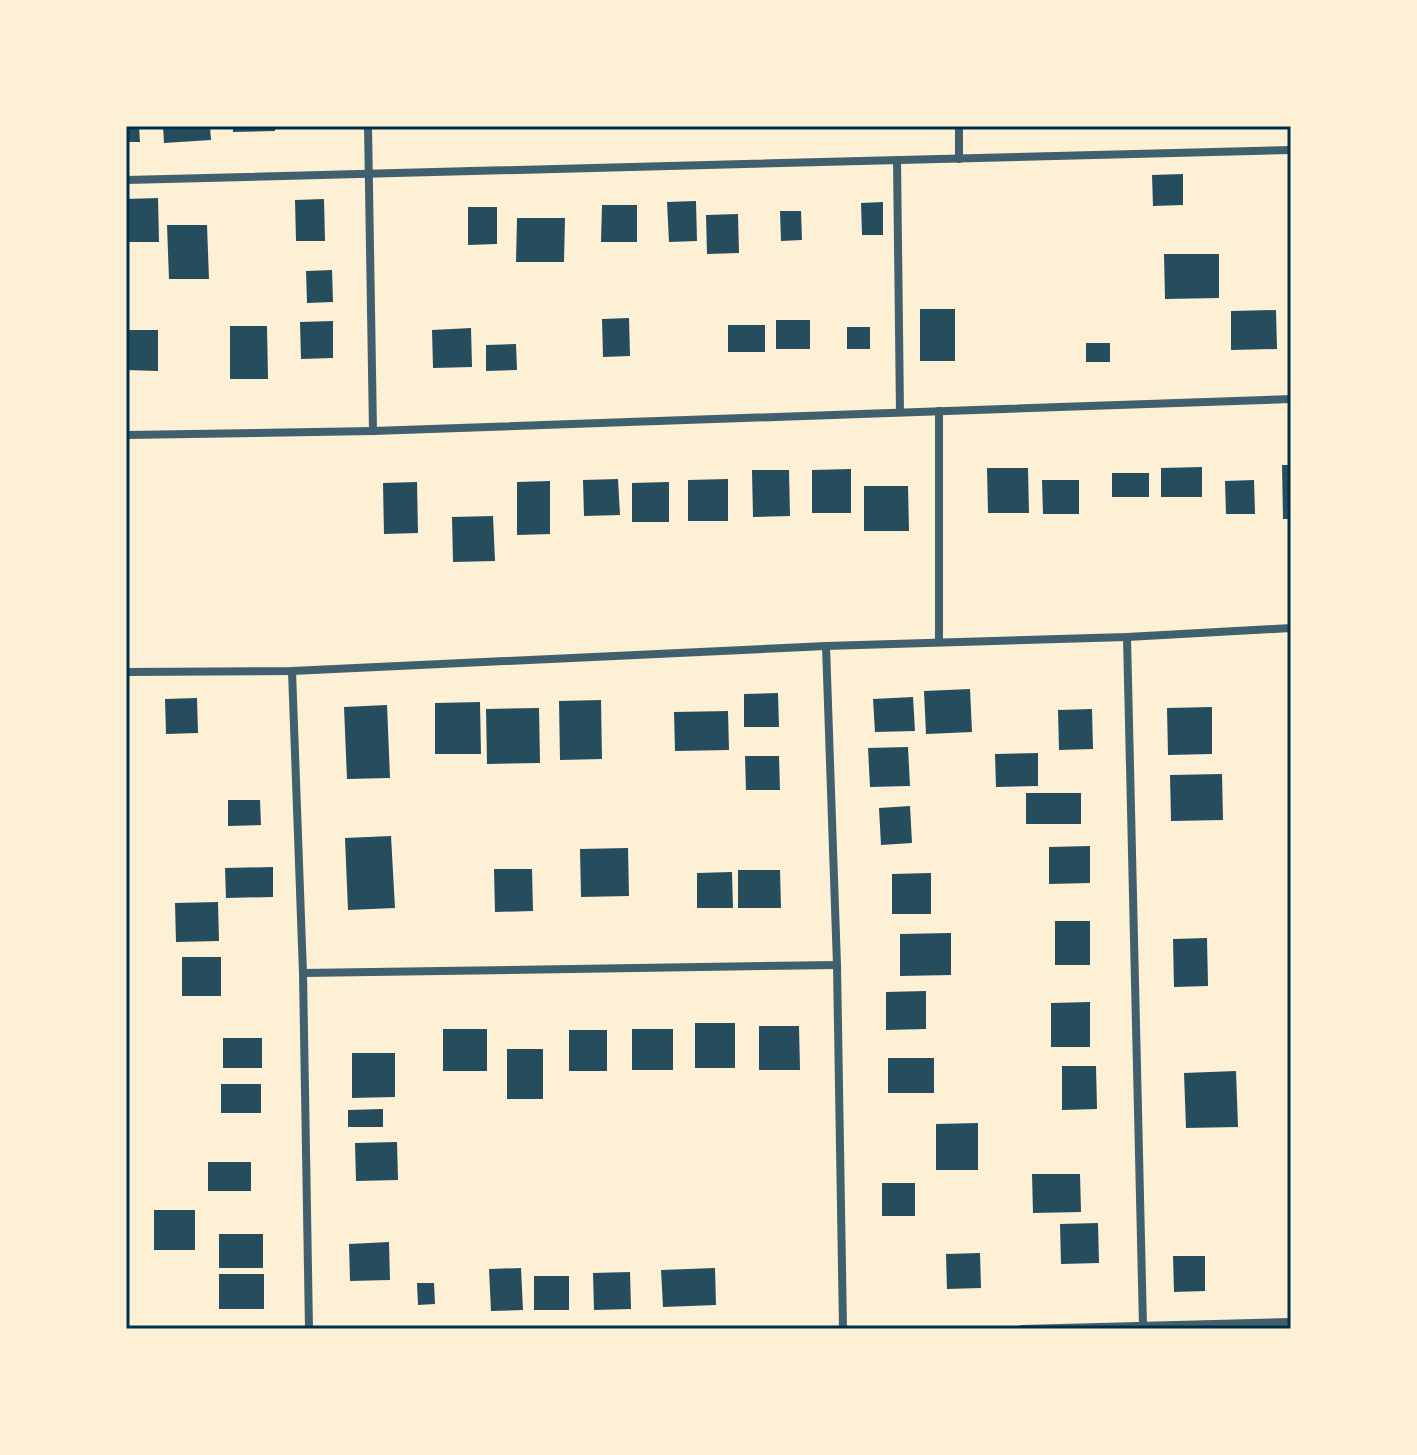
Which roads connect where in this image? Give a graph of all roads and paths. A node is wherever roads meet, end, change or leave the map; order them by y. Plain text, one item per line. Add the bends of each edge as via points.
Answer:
1 (368, 126) edge
2 (959, 126) edge
3 (1291, 150) edge
4 (959, 159) junction
5 (897, 160) junction
6 (369, 172) junction
7 (126, 180) edge
8 (1291, 399) edge
9 (939, 411) junction
10 (900, 412) junction
11 (373, 431) junction
12 (126, 435) edge
13 (1291, 628) edge
14 (1127, 637) junction
15 (939, 641) junction
16 (826, 646) junction
17 (292, 671) junction
18 (126, 672) edge
19 (837, 965) junction
20 (303, 973) junction
21 (1291, 1322) edge
22 (1143, 1326) junction
23 (309, 1329) edge
24 (843, 1329) edge
25 (1022, 1329) edge

1 - 6 street
2 - 4 street
3 - 4 street
4 - 5 street
5 - 6 street
5 - 10 street
6 - 7 street
6 - 11 street
8 - 9 street
9 - 10 street
9 - 15 street
10 - 11 street
11 - 12 street
13 - 14 street
14 - 15 street
14 - 22 street
15 - 16 street
16 - 17 street
16 - 19 street
17 - 18 street
17 - 20 street
19 - 20 street
19 - 24 street
20 - 23 street
21 - 22 street
22 - 25 street

